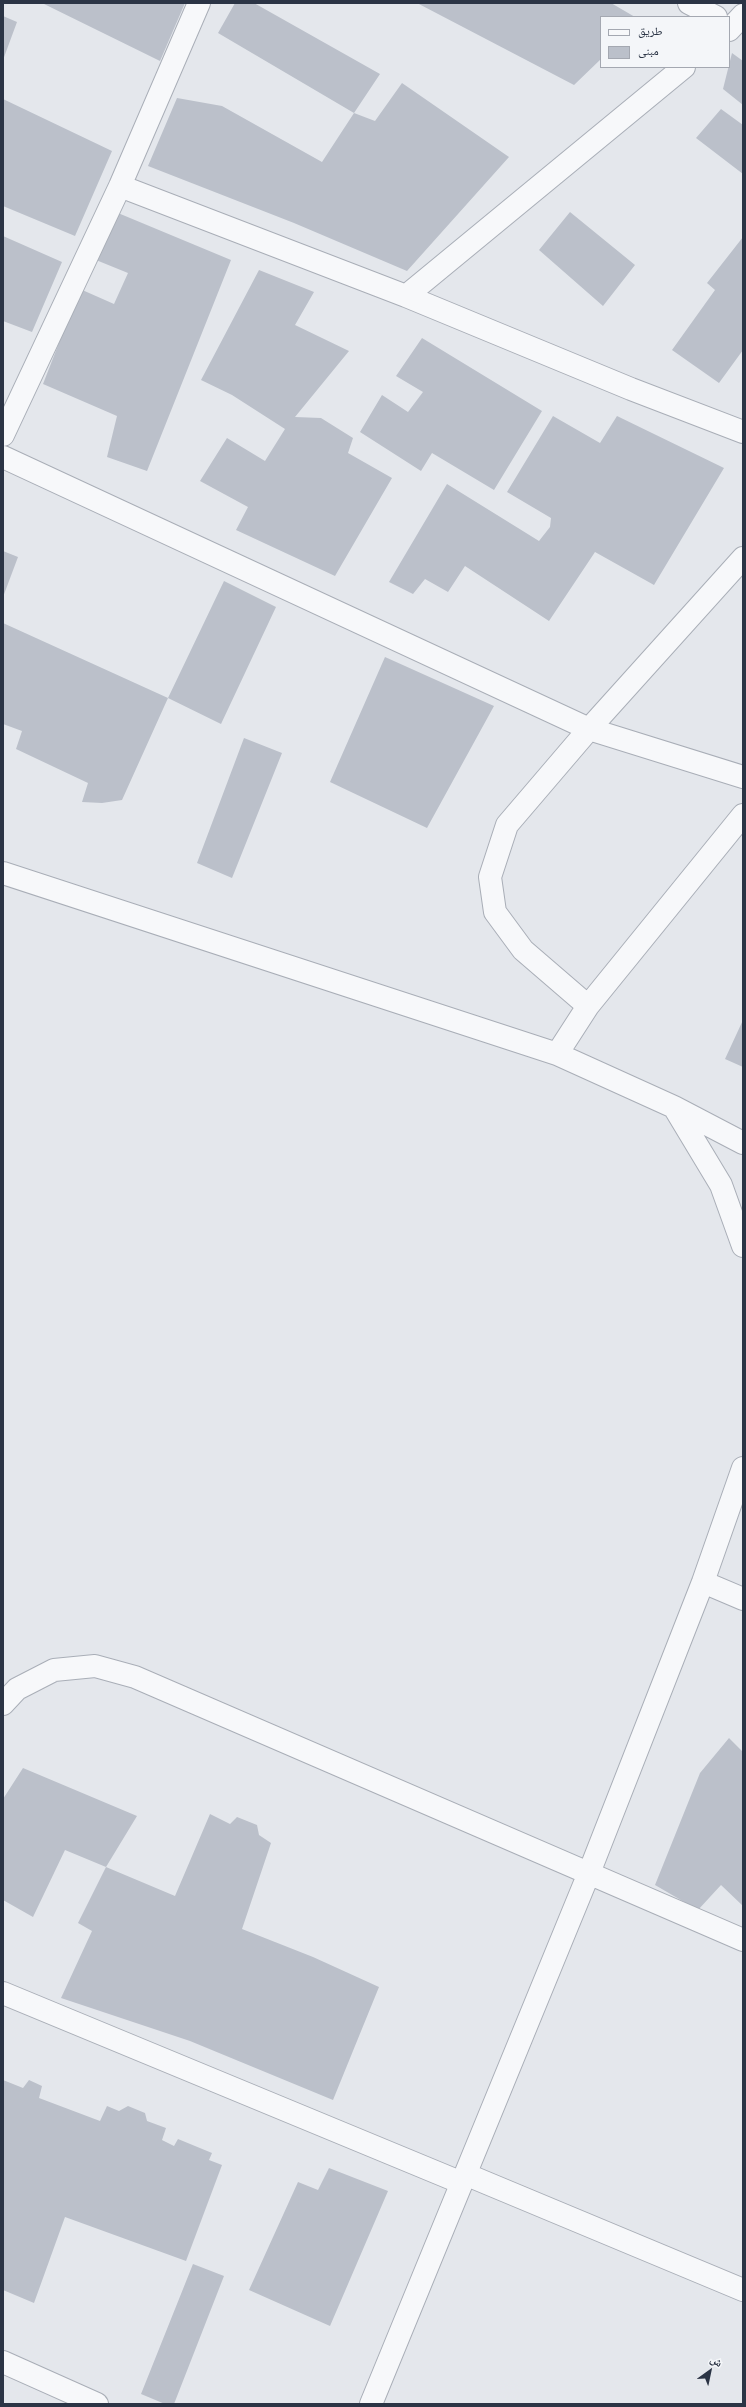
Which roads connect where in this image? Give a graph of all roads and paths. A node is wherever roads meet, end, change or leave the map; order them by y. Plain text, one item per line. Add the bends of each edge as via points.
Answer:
1 (199, 3) edge
2 (689, 3) edge
3 (717, 16) edge
4 (683, 68) edge
5 (120, 186) junction
6 (406, 296) junction
7 (743, 432) edge
8 (3, 435) edge
9 (3, 457) edge
10 (743, 558) edge
11 (589, 730) junction
12 (743, 777) edge
13 (743, 815) edge
14 (3, 873) edge
15 (588, 1006) junction
16 (557, 1054) junction
17 (674, 1107) junction
18 (743, 1143) edge
19 (743, 1246) edge
20 (743, 1468) edge
21 (703, 1582) junction
22 (743, 1599) edge
23 (3, 1704) edge
24 (589, 1873) junction
25 (743, 1940) edge
26 (3, 1993) edge
27 (464, 2178) junction
28 (743, 2290) edge
29 (3, 2362) edge
30 (97, 2404) edge
31 (371, 2404) edge

1 - 5 street
2 - 3 street
4 - 6 street
5 - 6 street
5 - 8 street
6 - 7 street via 631,389
9 - 11 street
10 - 11 street
11 - 12 street
11 - 15 street via 507,825 490,877 495,912 524,950
13 - 15 street
14 - 16 street
15 - 16 street
16 - 17 street
17 - 18 street
17 - 19 street via 721,1185
20 - 21 street
21 - 22 street
21 - 24 street
23 - 24 street via 17,1689 54,1670 95,1666 135,1677
24 - 25 street
24 - 27 street
26 - 27 street
27 - 28 street
27 - 31 street
29 - 30 street

